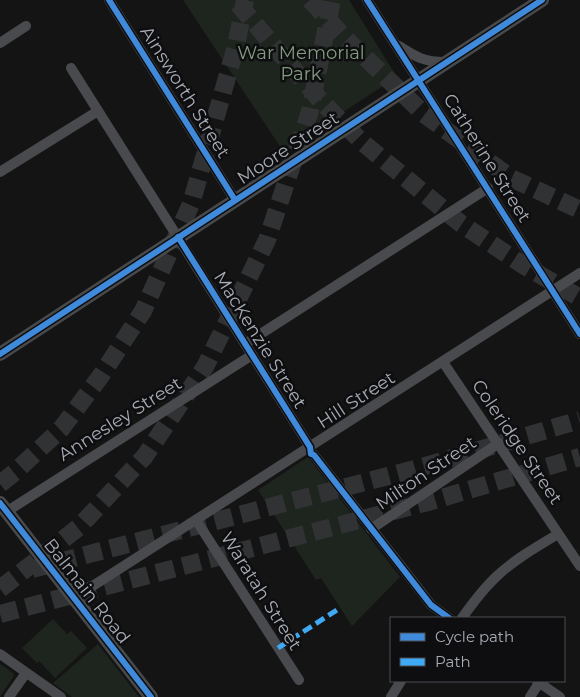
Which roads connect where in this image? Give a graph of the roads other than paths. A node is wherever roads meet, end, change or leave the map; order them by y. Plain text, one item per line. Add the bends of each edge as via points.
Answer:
1 (110, 0) edge
2 (367, 0) edge
3 (542, 0) edge
4 (26, 26) dead end
5 (0, 43) edge
6 (396, 44) junction
7 (445, 62) junction
8 (71, 68) dead end
9 (419, 80) junction
10 (98, 111) junction
11 (0, 172) edge
12 (488, 188) junction
13 (235, 200) junction
14 (178, 237) junction
15 (580, 273) edge
16 (552, 291) junction
17 (580, 334) edge
18 (245, 344) junction
19 (0, 354) edge
20 (252, 355) junction
21 (443, 362) junction
22 (499, 444) junction
23 (312, 451) junction
24 (3, 508) edge
25 (196, 520) junction
26 (371, 529) junction
27 (558, 534) junction
28 (580, 566) edge
29 (74, 598) junction
30 (444, 617) edge
31 (463, 617) edge
32 (0, 654) edge
33 (26, 672) junction
34 (299, 680) dead end
35 (400, 682) edge
36 (538, 682) edge
37 (9, 697) edge
38 (61, 697) edge
39 (151, 697) edge
40 (391, 697) edge
41 (530, 697) edge
42 (560, 697) edge

1 - 13 street, Ainsworth Street
2 - 6 street, Catherine Street
3 - 7 main road, Moore Street
4 - 5 street
6 - 7 street, Catherine Street via 419,59
6 - 9 street, Catherine Street
7 - 9 main road, Moore Street
8 - 10 street, MacKenzie Street
9 - 12 street, Catherine Street
9 - 13 main road, Moore Street
10 - 11 street
10 - 14 street, MacKenzie Street
12 - 16 street, Catherine Street
12 - 18 street
13 - 14 main road, Moore Street
14 - 18 street, MacKenzie Street
14 - 19 main road, Moore Street
15 - 16 street, Hill Street
16 - 17 street, Catherine Street
16 - 21 street, Hill Street
18 - 20 street, MacKenzie Street
20 - 23 street, MacKenzie Street
20 - 24 street, Annesley Street
21 - 22 street, Coleridge Street
21 - 23 street, Hill Street
22 - 26 street, Milton Street
22 - 27 street, Coleridge Street
23 - 25 street, Hill Street
23 - 26 street, MacKenzie Street
24 - 29 main road, Balmain Road
25 - 29 street, Hill Street
25 - 34 street, Waratah Street
26 - 30 street, MacKenzie Street
27 - 28 street, Coleridge Street
27 - 31 street via 502,571
29 - 39 main road, Balmain Road
32 - 33 street
33 - 37 street
33 - 38 street
35 - 40 street
36 - 41 street
36 - 42 street

